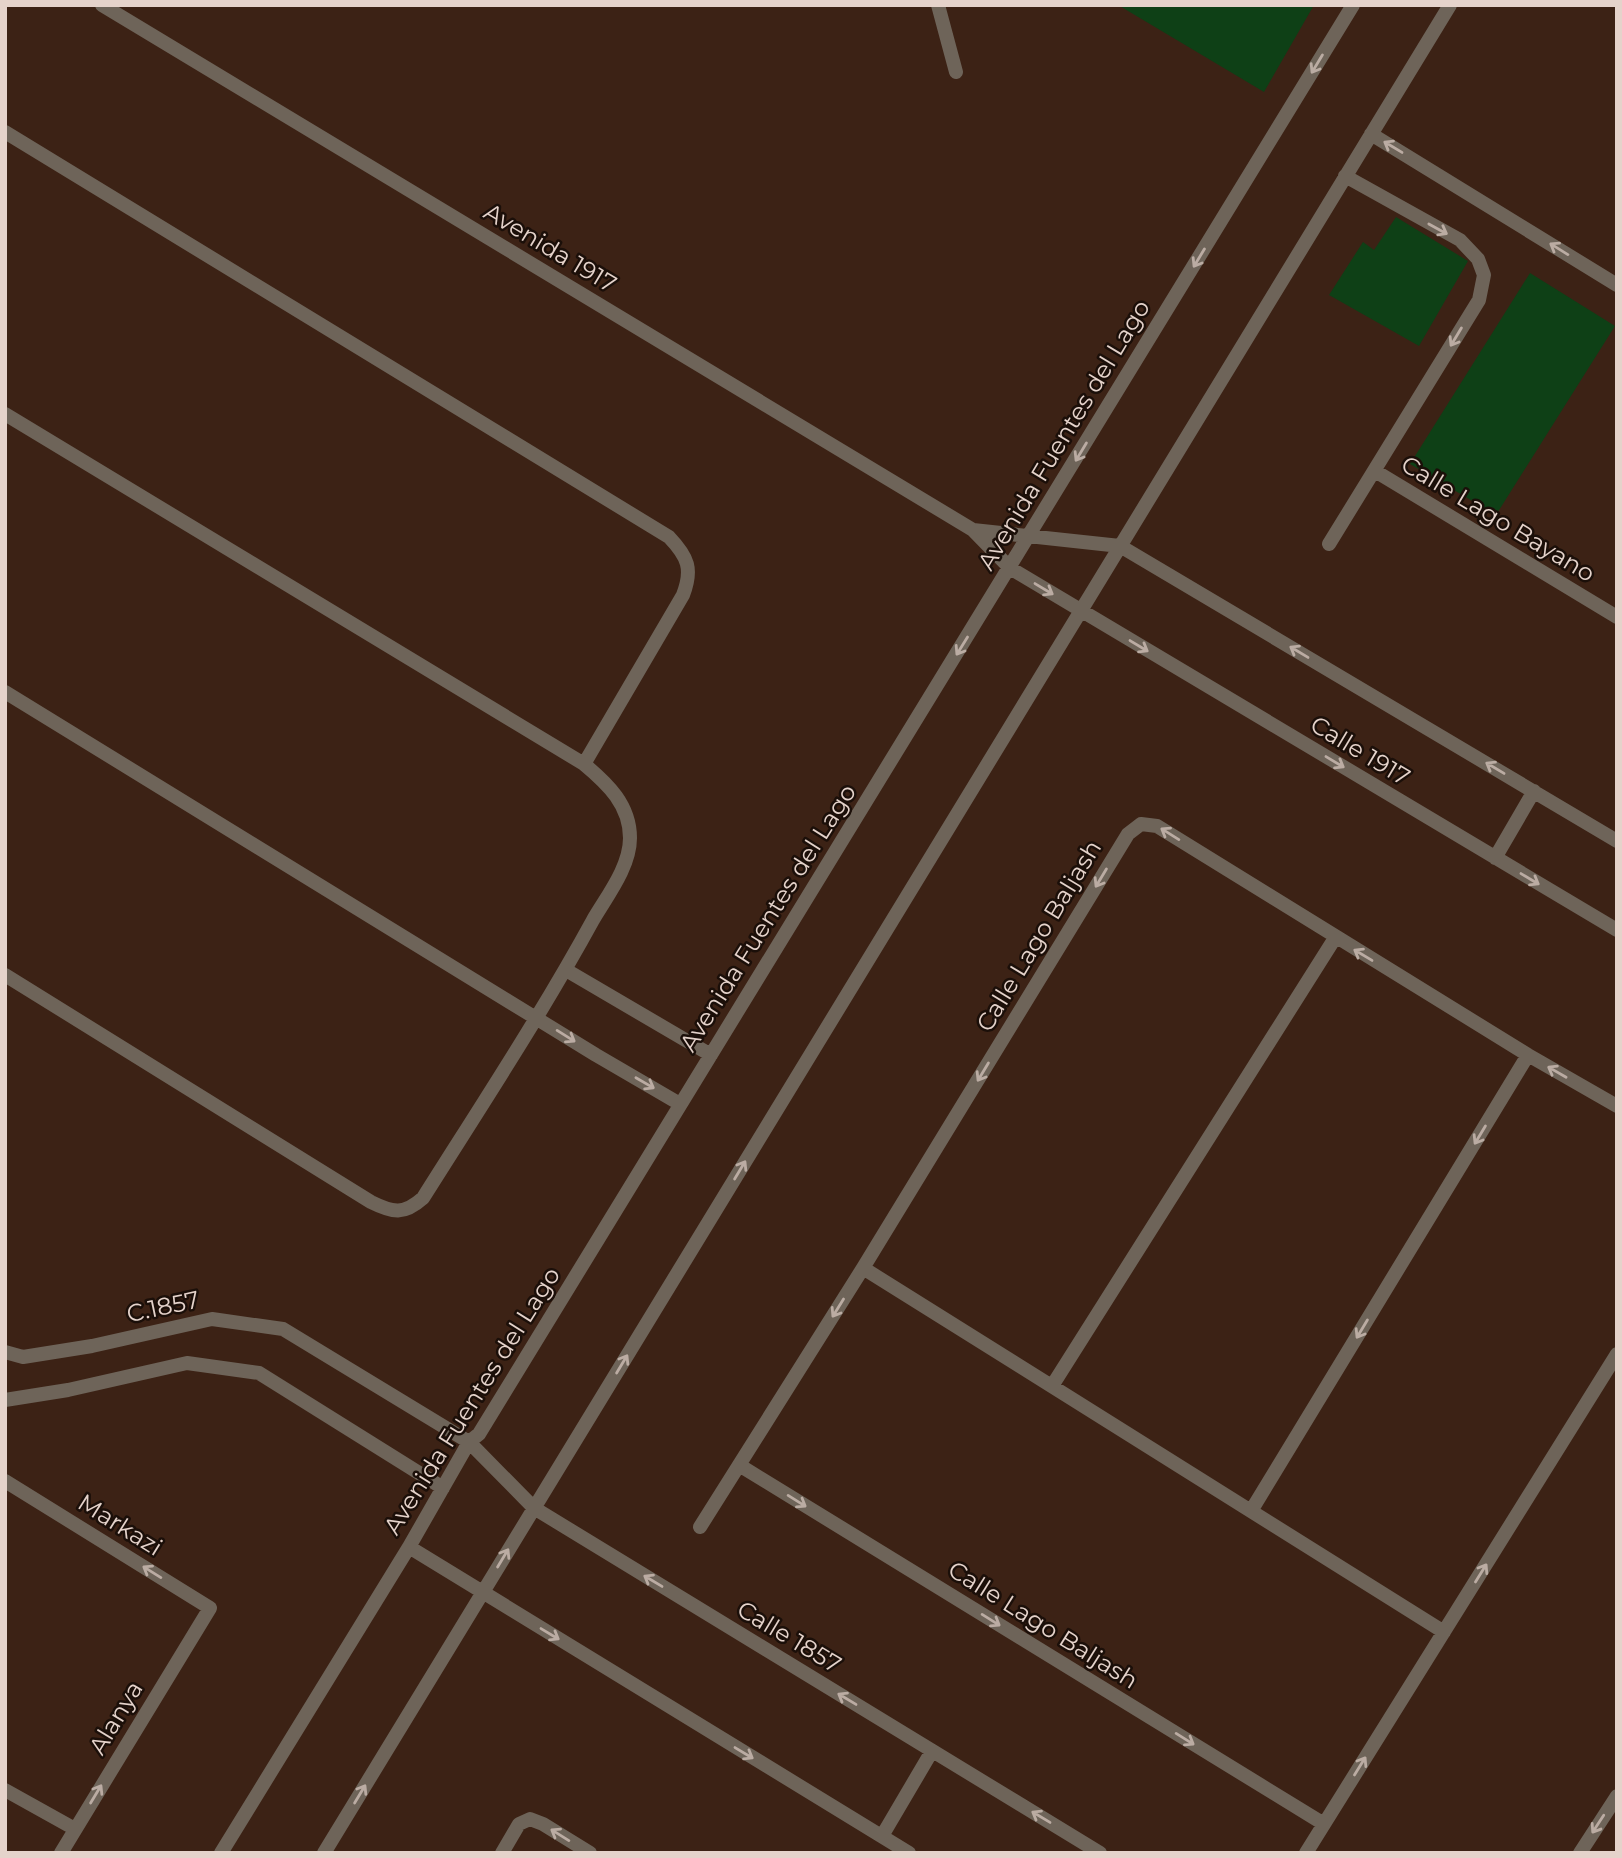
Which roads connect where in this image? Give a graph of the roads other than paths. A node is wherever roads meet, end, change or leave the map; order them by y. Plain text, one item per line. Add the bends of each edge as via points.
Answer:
1 (102, 5) edge
2 (939, 5) edge
3 (1353, 5) edge
4 (1450, 5) edge
5 (956, 72) dead end
6 (5, 132) edge
7 (1371, 134) junction
8 (1345, 176) junction
9 (1617, 285) edge
10 (5, 414) edge
11 (1375, 471) junction
12 (973, 530) junction
13 (1029, 536) junction
14 (1329, 544) dead end
15 (1120, 546) junction
16 (1010, 568) junction
17 (1081, 611) junction
18 (1617, 617) edge
19 (5, 692) edge
20 (584, 764) junction
21 (1534, 791) junction
22 (1617, 841) edge
23 (1495, 858) junction
24 (1617, 930) edge
25 (1335, 938) junction
26 (566, 970) junction
27 (5, 975) edge
28 (536, 1018) junction
29 (711, 1055) junction
30 (1528, 1055) junction
31 (680, 1104) junction
32 (1617, 1106) edge
33 (863, 1268) junction
34 (5, 1352) edge
35 (1617, 1354) edge
36 (1052, 1386) junction
37 (5, 1400) edge
38 (469, 1442) junction
39 (739, 1465) junction
40 (5, 1481) edge
41 (443, 1488) junction
42 (534, 1508) junction
43 (1251, 1511) junction
44 (700, 1527) dead end
45 (409, 1547) junction
46 (482, 1593) junction
47 (210, 1608) joint
48 (1444, 1632) junction
49 (932, 1751) junction
50 (5, 1790) edge
51 (1617, 1796) edge
52 (1324, 1824) junction
53 (75, 1829) junction
54 (882, 1836) junction
55 (61, 1853) edge
56 (221, 1853) edge
57 (324, 1853) edge
58 (502, 1853) edge
59 (590, 1853) edge
60 (909, 1853) edge
61 (1100, 1853) edge
62 (1306, 1853) edge
63 (1580, 1853) edge

1 - 12 street, Avenida 1917
2 - 5 street
3 -> 13 street, Avenida Fuentes del Lago
4 - 7 street
6 - 20 street via 669,537 680,548 689,579 683,595
7 - 8 street
9 -> 7 street
8 -> 11 street, Calle Lago Bayano via 1460,240 1478,259 1484,275 1479,300
8 - 15 street
10 - 20 street
11 - 14 street
11 - 18 street, Calle Lago Bayano
12 - 13 street
12 - 16 street, Calle 1917
13 - 15 street
13 - 16 street, Avenida Fuentes del Lago
15 - 17 street
21 -> 15 street
16 -> 17 street, Calle 1917
16 -> 29 street, Avenida Fuentes del Lago
17 -> 23 street, Calle 1917
42 -> 17 street
19 - 28 street
20 - 26 street via 608,784 625,808 630,838 625,862
21 - 22 street
21 - 23 street
23 -> 24 street, Calle 1917
30 -> 25 street, Calle Lago Baljash
25 -> 33 street, Calle Lago Baljash via 1157,826 1141,824 1128,834
25 - 36 street
26 - 28 street
26 - 29 street
27 - 28 street via 371,1202 398,1212 411,1209 423,1198
28 -> 31 street
29 - 31 street, Avenida Fuentes del Lago
32 -> 30 street, Calle Lago Baljash
30 -> 43 street
31 - 38 street, Avenida Fuentes del Lago via 479,1434
33 - 36 street
33 -> 39 street, Calle Lago Baljash
34 - 38 street, C.1857 via 23,1357 92,1346 212,1319 283,1329
48 -> 35 street
36 - 43 street
37 - 41 street via 187,1363 259,1373
38 - 41 street, Avenida Fuentes del Lago
38 - 42 street, Calle 1857
39 - 44 street, Calle Lago Baljash
39 -> 52 street, Calle Lago Baljash
47 -> 40 street, Markazi
41 - 45 street, Avenida Fuentes del Lago
46 -> 42 street
49 -> 42 street, Calle 1857
43 - 48 street
45 - 46 street
45 - 56 street, Avenida Fuentes del Lago
46 -> 54 street
57 -> 46 street
53 -> 47 street, Alanya
52 -> 48 street
49 - 54 street
61 -> 49 street, Calle 1857
50 - 53 street
51 -> 63 street
52 - 62 street
53 - 55 street, Alanya
54 - 60 street
59 -> 58 street via 530,1819 519,1824

